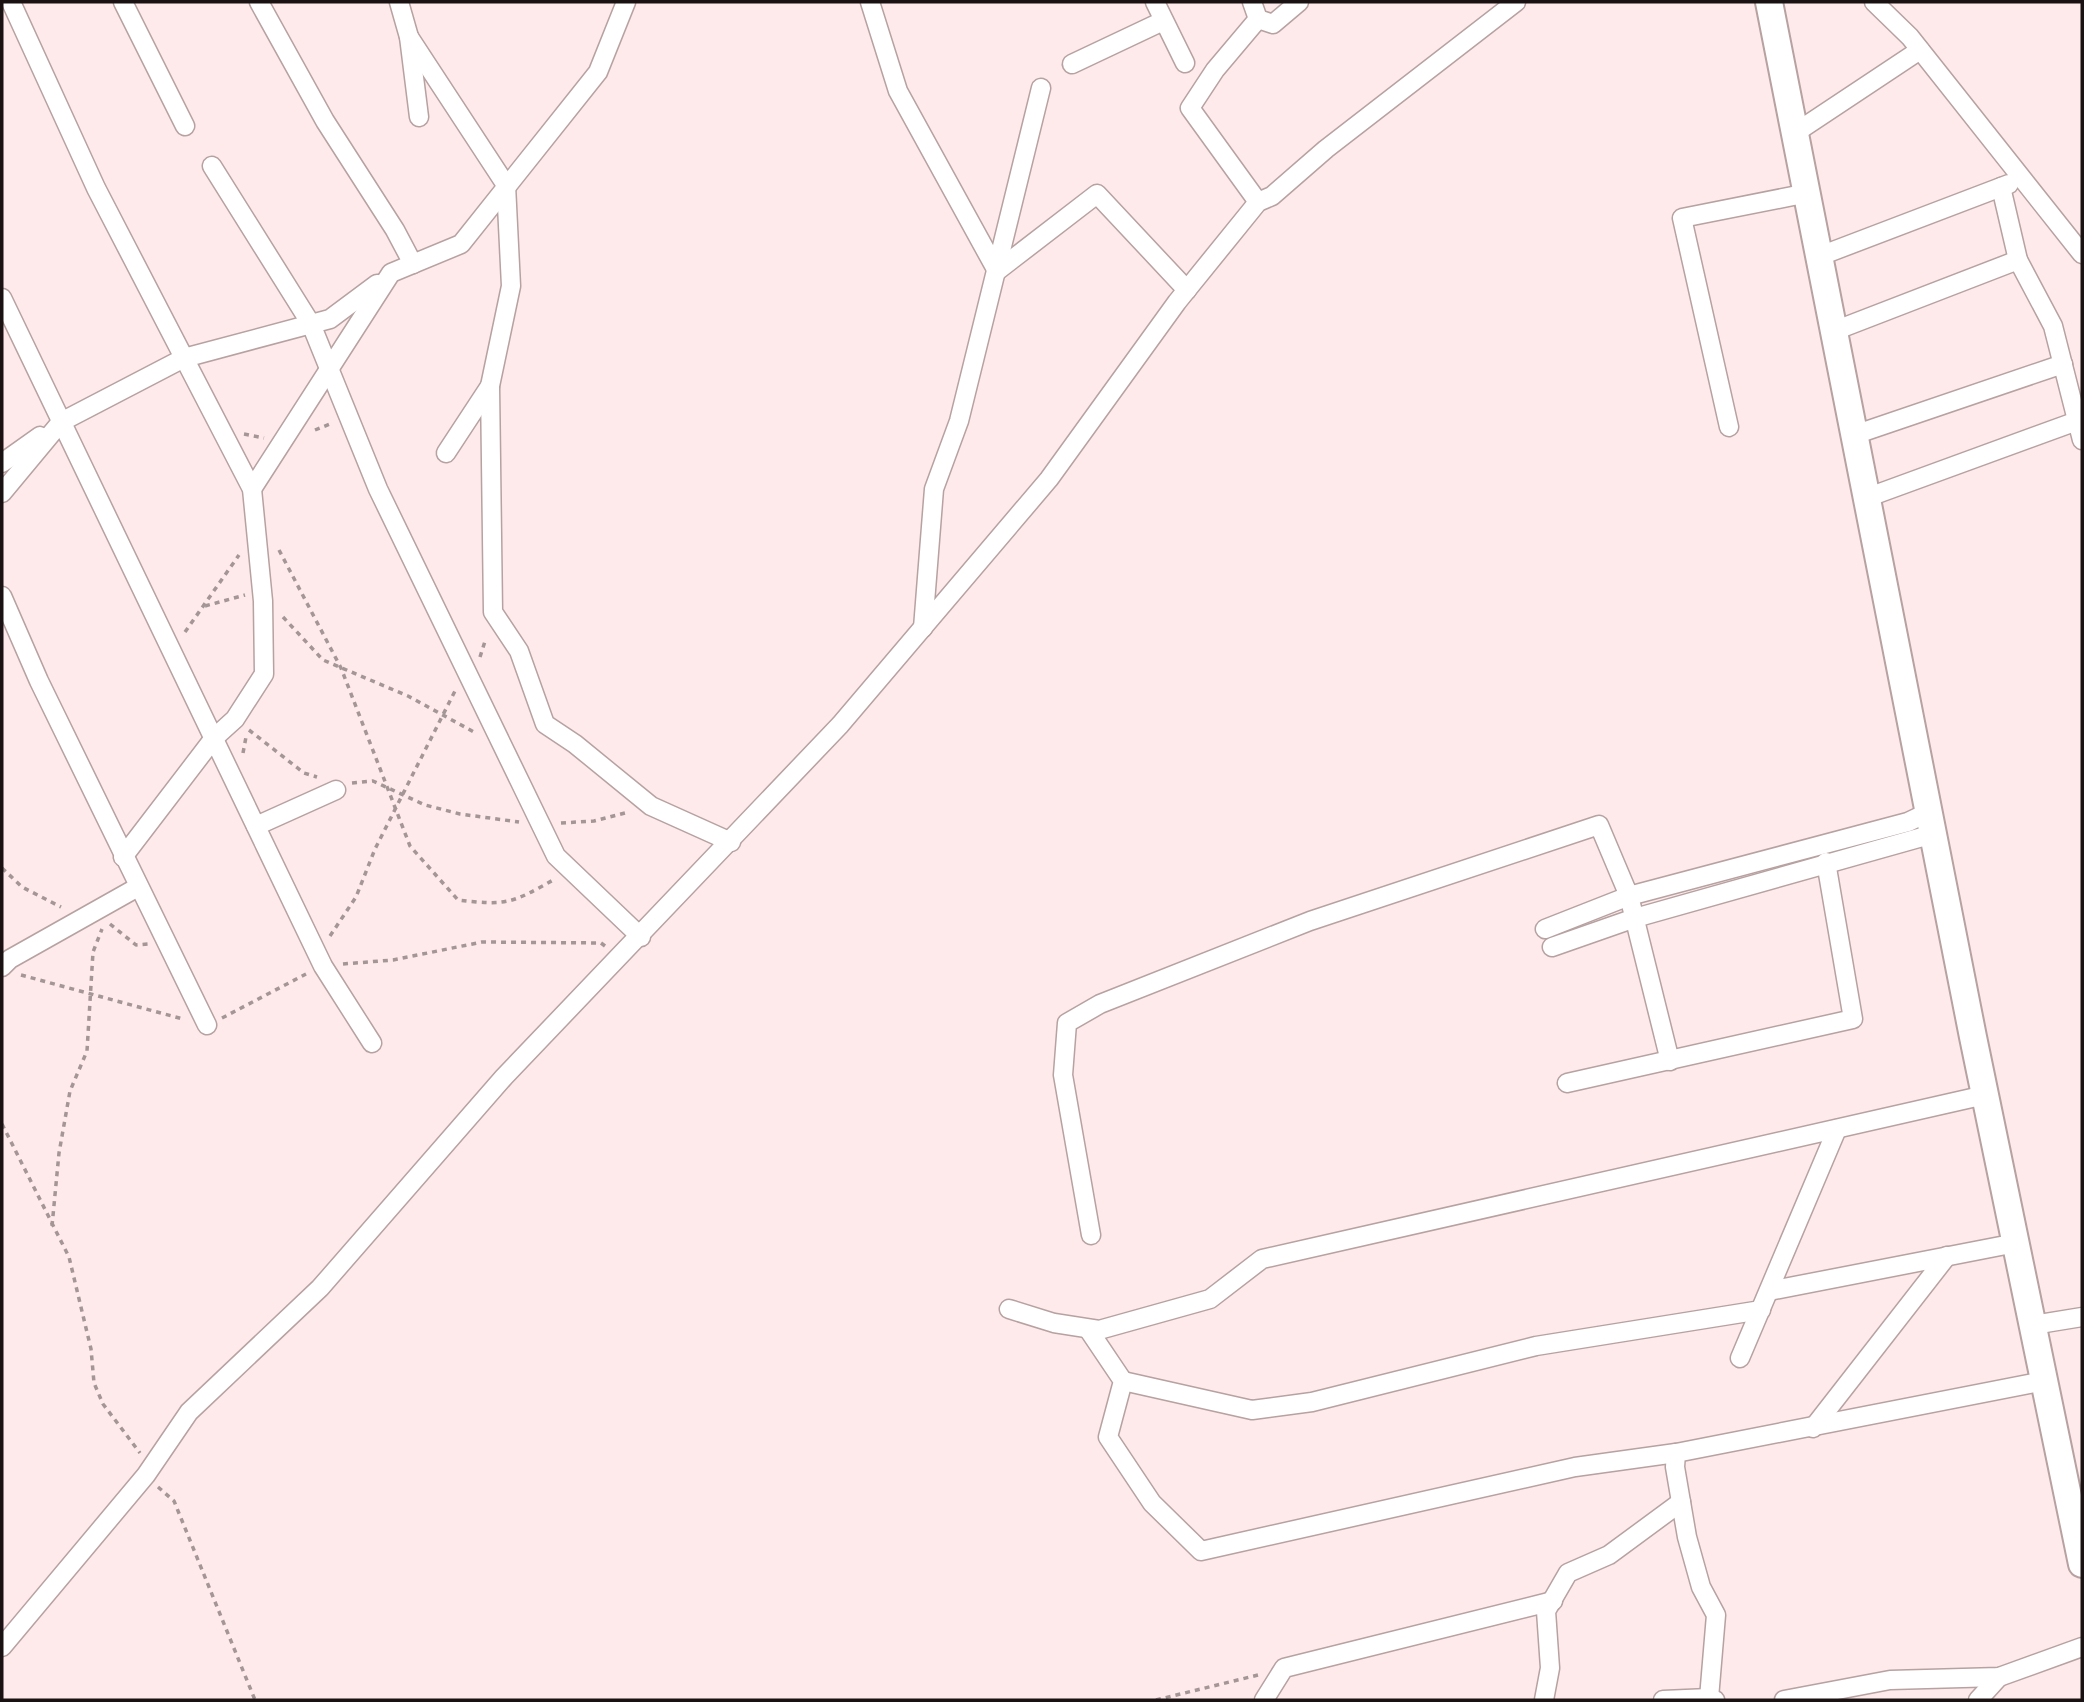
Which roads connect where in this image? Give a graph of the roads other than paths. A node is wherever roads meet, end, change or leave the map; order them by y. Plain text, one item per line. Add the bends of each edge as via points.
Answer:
1 (11, 2) edge
2 (123, 2) edge
3 (399, 2) edge
4 (626, 2) edge
5 (870, 2) edge
6 (1155, 2) edge
7 (1252, 2) edge
8 (1299, 2) edge
9 (1516, 2) edge
10 (1769, 2) edge
11 (1874, 2) edge
12 (262, 3) edge
13 (1258, 19) junction
14 (1163, 20) junction
15 (409, 37) junction
16 (1920, 50) junction
17 (1185, 63) dead end
18 (1072, 64) dead end
19 (1041, 88) dead end
20 (419, 117) dead end
21 (185, 126) dead end
22 (1795, 133) junction
23 (212, 166) dead end
24 (2022, 179) junction
25 (506, 185) junction
26 (2001, 187) junction
27 (1808, 193) junction
28 (1258, 202) junction
29 (2082, 254) edge
30 (1820, 256) junction
31 (2018, 260) junction
32 (413, 264) junction
33 (998, 271) junction
34 (391, 274) junction
35 (1187, 290) junction
36 (2, 298) edge
37 (312, 324) junction
38 (1834, 331) junction
39 (184, 358) junction
40 (2063, 364) junction
41 (329, 368) junction
42 (490, 386) junction
43 (2077, 421) junction
44 (61, 422) junction
45 (1729, 427) dead end
46 (1854, 435) junction
47 (2082, 440) edge
48 (446, 453) dead end
49 (2, 463) edge
50 (252, 489) junction
51 (2, 493) edge
52 (1866, 498) junction
53 (2, 596) edge
54 (923, 628) junction
55 (214, 738) junction
56 (334, 784) road end
57 (1931, 823) junction
58 (256, 826) junction
59 (731, 842) junction
60 (123, 857) junction
61 (1826, 862) junction
62 (138, 887) junction
63 (1629, 896) junction
64 (1635, 918) junction
65 (1545, 929) dead end
66 (641, 937) junction
67 (1552, 947) dead end
68 (7, 970) edge
69 (207, 1026) road end
70 (372, 1044) dead end
71 (1670, 1061) junction
72 (1567, 1083) dead end
73 (1985, 1095) junction
74 (1837, 1129) junction
75 (1091, 1235) dead end
76 (2016, 1243) junction
77 (1947, 1256) junction
78 (1769, 1291) junction
79 (1009, 1308) dead end
80 (1761, 1310) junction
81 (2082, 1317) edge
82 (2033, 1325) junction
83 (1088, 1328) junction
84 (1740, 1358) dead end
85 (1123, 1381) junction
86 (2044, 1381) junction
87 (1813, 1428) junction
88 (1676, 1453) junction
89 (1681, 1502) junction
90 (2082, 1564) edge
91 (1553, 1601) junction
92 (2, 1647) edge
93 (2082, 1647) edge
94 (1999, 1676) junction
95 (1712, 1699) edge
96 (1264, 1700) edge
97 (1544, 1700) edge
98 (1663, 1700) edge
99 (1784, 1700) edge
100 (1978, 1700) edge

1 - 39 street via 96,188
2 - 21 street
3 - 15 street
4 - 25 street via 598,72
5 - 33 street via 898,91
6 - 14 street
7 - 13 street
8 - 13 street via 1273,24
9 - 28 street via 1272,196
10 - 22 main road
11 - 16 street
12 - 32 street via 325,121
13 - 28 street via 1190,108
14 - 17 street
14 - 18 street
15 - 20 street
15 - 25 street
16 - 22 street
16 - 24 street
19 - 33 street
22 - 27 main road
23 - 37 street
24 - 26 street
24 - 29 street
25 - 32 street via 461,244
25 - 42 street via 511,286
26 - 30 street
26 - 31 street
27 - 30 main road
27 - 45 street via 1682,218
28 - 35 street
30 - 38 main road
31 - 38 street
31 - 40 street via 2053,326
32 - 34 street
33 - 35 street via 1097,194
33 - 54 street via 959,421 934,489
34 - 37 street via 330,319
34 - 41 street
35 - 54 street via 1049,479
36 - 44 street
37 - 39 street
37 - 41 street
38 - 46 main road
39 - 44 street
39 - 50 street
40 - 43 street
40 - 46 street
41 - 50 street
41 - 66 street via 378,489 556,856
42 - 48 street
42 - 59 street via 494,612 519,651 545,724 652,806
43 - 47 street
43 - 52 street
44 - 49 street
44 - 51 street
44 - 55 street
46 - 52 main road
50 - 55 street via 263,601 264,674 234,719
52 - 57 main road
53 - 60 street
54 - 59 street
55 - 58 street
55 - 60 street
56 - 58 street
57 - 61 street
57 - 63 street via 1908,822
57 - 73 main road
58 - 70 street via 320,960
59 - 66 street
60 - 62 street
61 - 64 street
61 - 71 street via 1853,1019
62 - 68 street
62 - 69 street
63 - 64 street
63 - 65 street
63 - 75 street via 1600,825 1310,922 1100,1004 1067,1023 1063,1075
64 - 67 street
64 - 71 street
66 - 92 street via 504,1077 320,1288 189,1412 148,1471
71 - 72 street
73 - 74 street
73 - 76 main road
74 - 78 street
74 - 83 street via 1262,1259 1210,1299 1099,1330
76 - 77 street
76 - 82 main road
77 - 78 street
77 - 87 street
78 - 80 street
79 - 83 street
80 - 84 street
80 - 85 street via 1536,1346 1312,1402 1252,1410
81 - 82 street
82 - 86 main road
83 - 85 street
85 - 88 street via 1108,1437 1152,1503 1201,1551 1575,1467
86 - 87 street
86 - 90 main road
87 - 88 street
88 - 89 street
89 - 91 street via 1609,1555 1568,1573
89 - 95 street via 1701,1587 1716,1615
91 - 96 street via 1284,1668
91 - 97 street via 1546,1611 1550,1668
93 - 94 street
94 - 99 street via 1890,1680
94 - 100 street
95 - 98 street

